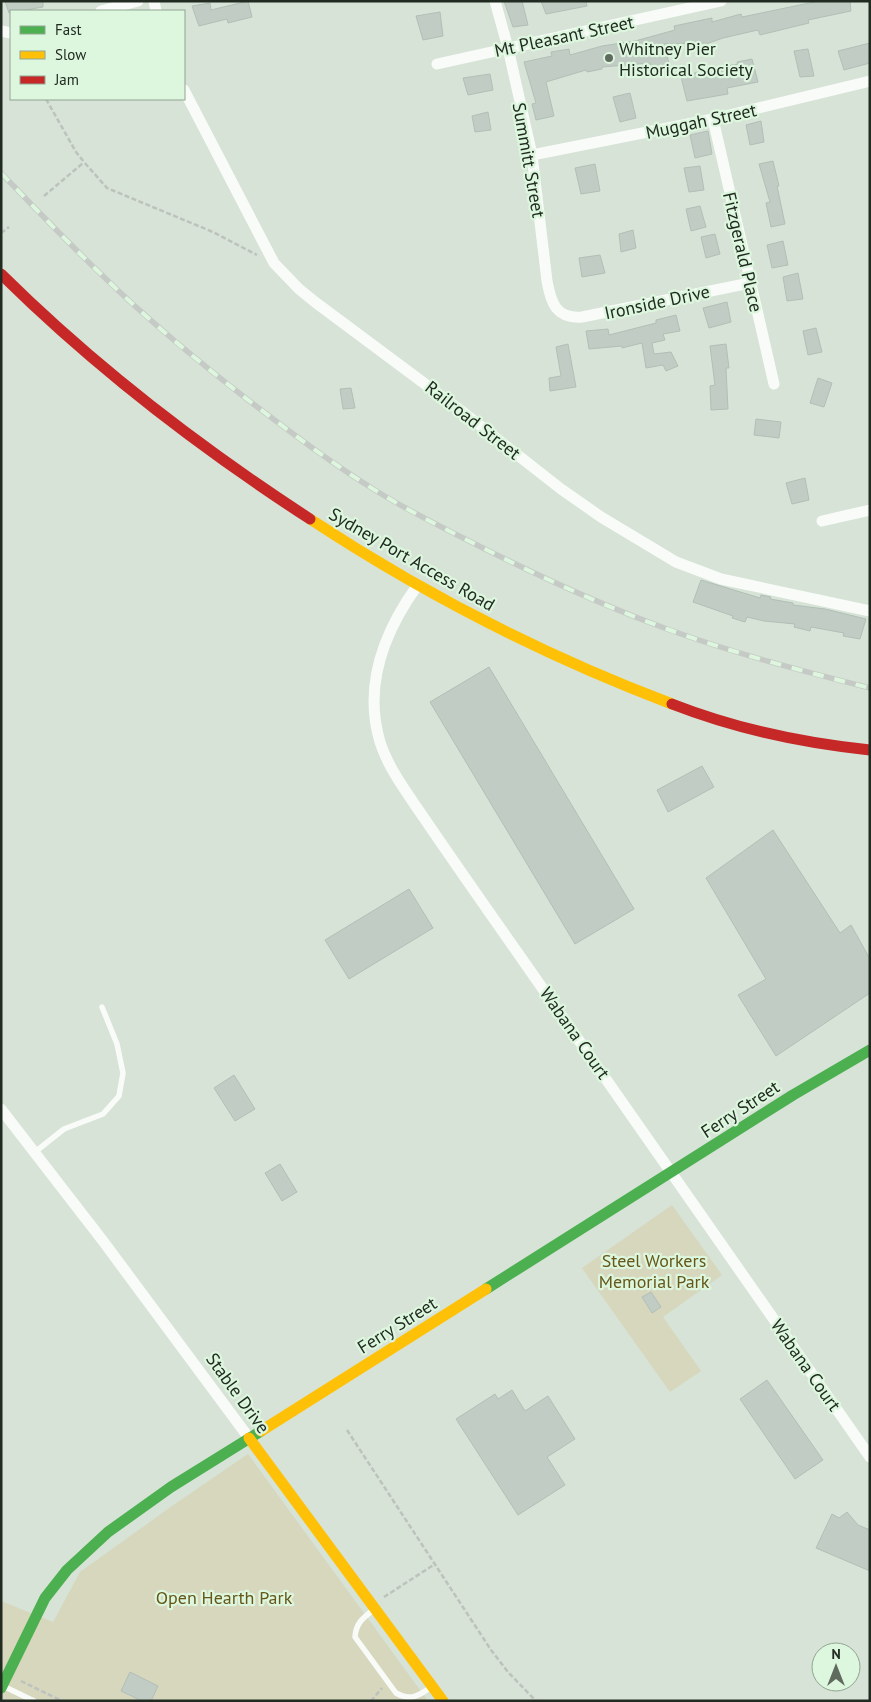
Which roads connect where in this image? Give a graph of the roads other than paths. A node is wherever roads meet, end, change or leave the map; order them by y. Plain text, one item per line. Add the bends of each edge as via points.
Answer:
1 (138, 1) edge
2 (495, 1) edge
3 (721, 1) edge
4 (105, 10) edge
5 (508, 48) junction
6 (437, 64) dead end
7 (870, 81) edge
8 (185, 92) edge
9 (712, 120) junction
10 (532, 156) junction
11 (1, 274) edge
12 (750, 283) junction
13 (564, 315) joint
14 (774, 384) dead end
15 (870, 510) edge
16 (822, 521) dead end
17 (417, 586) junction
18 (870, 611) edge
19 (870, 750) edge
20 (102, 1007) dead end
21 (870, 1050) edge
22 (1, 1109) edge
23 (35, 1152) junction
24 (673, 1172) junction
25 (249, 1438) junction
26 (870, 1458) edge
27 (373, 1607) junction
28 (3, 1683) edge
29 (432, 1686) junction
30 (34, 1701) edge
31 (443, 1701) edge

1 - 4 street
2 - 5 street, Summitt Street
3 - 5 street, Mt Pleasant Street
5 - 6 street, Mt Pleasant Street
5 - 10 street, Summitt Street
7 - 9 street, Muggah Street
8 - 18 street, Railroad Street via 274,263 315,302 561,488 636,540 676,562 721,579
9 - 10 street, Muggah Street
9 - 12 street, Fitzgerald Place
10 - 13 street, Summitt Street via 547,281 553,303
11 - 17 street, Sydney Port Access Road via 115,379 189,437 298,512
12 - 13 street, Ironside Drive via 582,318
12 - 14 street, Fitzgerald Place
15 - 16 street
17 - 19 street, Sydney Port Access Road via 516,637 674,705 785,738
17 - 24 street, Wabana Court via 383,646 377,674 374,696 376,720 384,750 394,772 437,837
20 - 23 lane via 117,1044 123,1073 118,1096 102,1114 64,1129
21 - 24 street, Ferry Street
22 - 23 street, Stable Drive
23 - 25 street, Stable Drive
24 - 25 street, Ferry Street
24 - 26 street, Wabana Court
25 - 27 street, Stable Drive
25 - 28 street, Ferry Street via 108,1532 66,1570 46,1598
27 - 29 street, Stable Drive
27 - 29 lane via 356,1628 356,1637 396,1693 404,1698 420,1696
28 - 30 lane
29 - 31 street, Stable Drive

